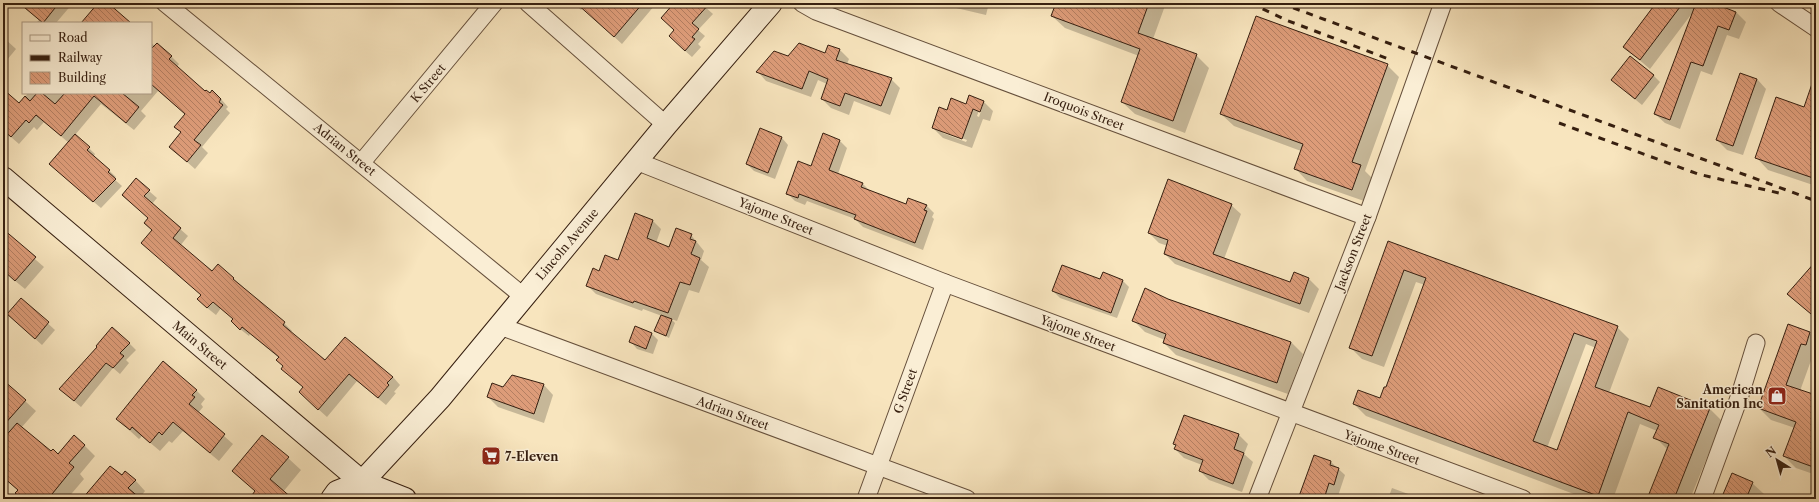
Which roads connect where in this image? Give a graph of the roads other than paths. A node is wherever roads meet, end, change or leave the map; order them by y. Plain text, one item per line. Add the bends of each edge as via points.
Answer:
1 (165, 3) edge
2 (494, 3) edge
3 (528, 3) edge
4 (770, 3) edge
5 (802, 3) edge
6 (1443, 3) edge
7 (1780, 3) edge
8 (1816, 28) edge
9 (666, 125) junction
10 (636, 161) junction
11 (362, 162) junction
12 (3, 178) edge
13 (1367, 218) junction
14 (944, 283) junction
15 (523, 296) junction
16 (500, 326) junction
17 (1756, 343) dead end
18 (1289, 413) junction
19 (878, 466) junction
20 (362, 490) edge
21 (332, 499) edge
22 (405, 499) edge
23 (866, 499) edge
24 (967, 499) edge
25 (1257, 499) edge
26 (1523, 499) edge
27 (1702, 499) edge

1 - 11 street, Adrian Street
2 - 11 street, K Street
3 - 9 street
4 - 9 main road, Lincoln Avenue
5 - 13 street, Iroquois Street via 816,11
6 - 13 street, Jackson Street
7 - 8 street
9 - 10 main road, Lincoln Avenue
10 - 14 street, Yajome Street
10 - 15 main road, Lincoln Avenue
11 - 15 street, Adrian Street
12 - 20 main road, Main Street
13 - 18 street, Jackson Street
14 - 18 street, Yajome Street
14 - 19 street, G Street
15 - 16 main road, Lincoln Avenue
16 - 19 street, Adrian Street
16 - 20 main road, Lincoln Avenue
17 - 27 street
18 - 25 street, Jackson Street
18 - 26 street, Yajome Street
19 - 23 street, G Street
19 - 24 street, Adrian Street
20 - 21 main road, Lincoln Avenue via 337,492
20 - 22 main road, Main Street

